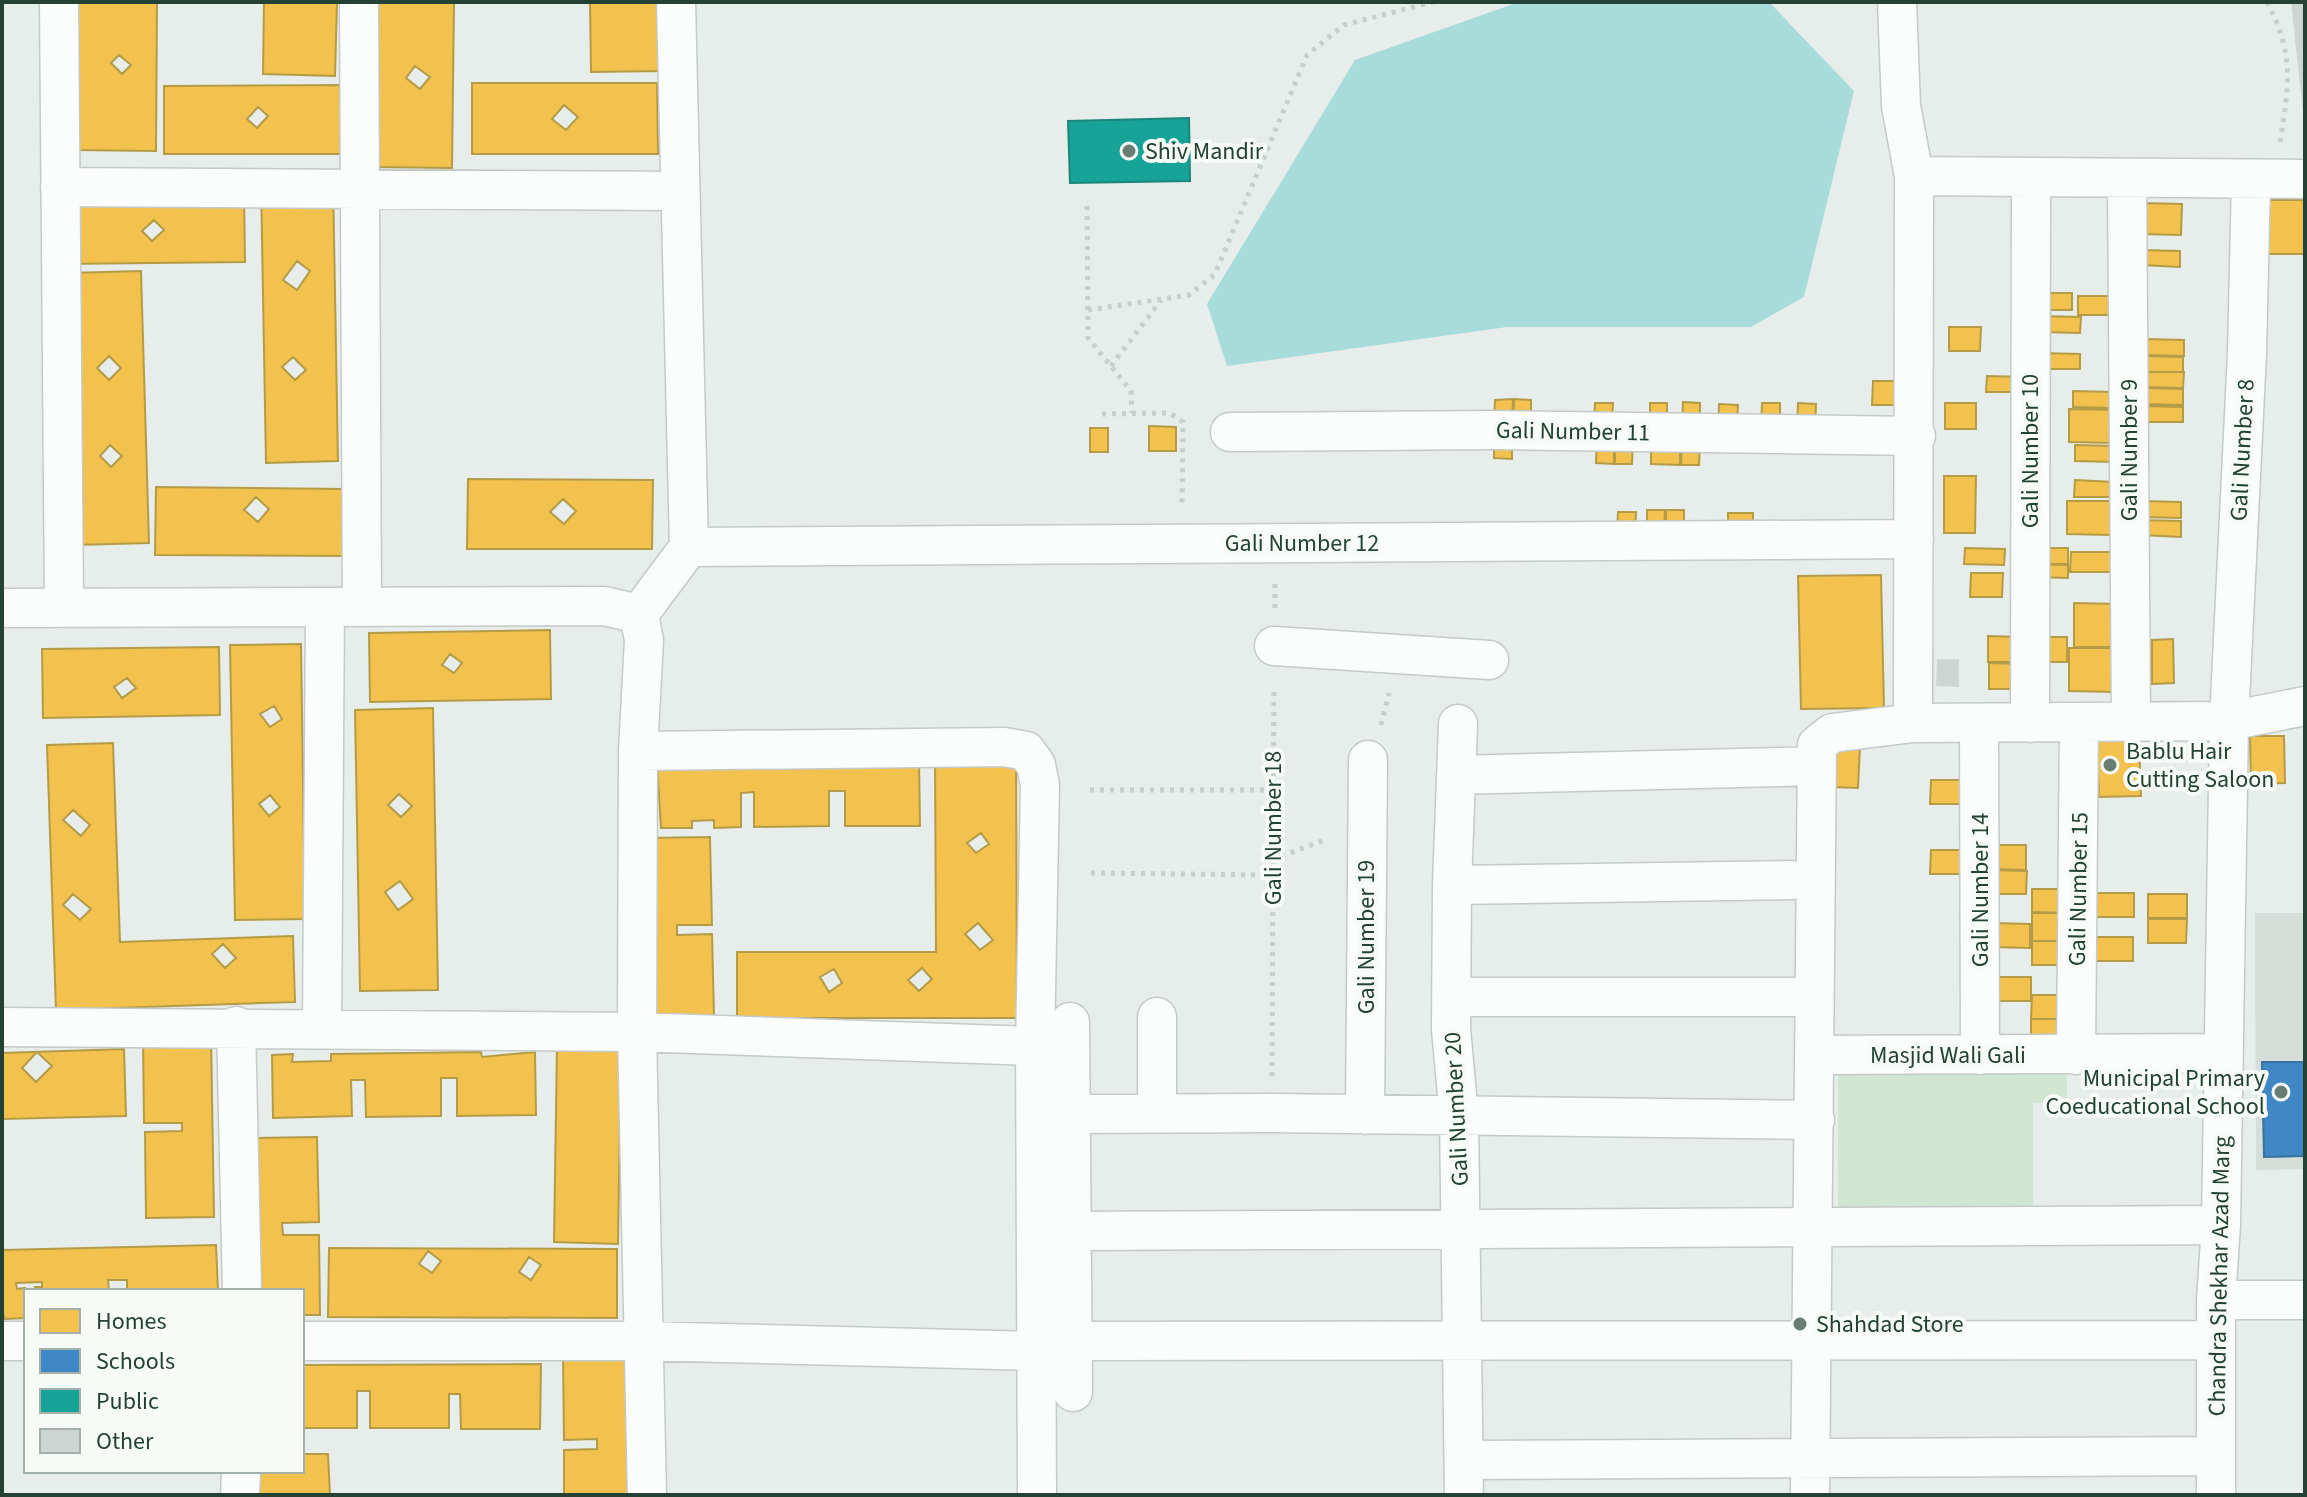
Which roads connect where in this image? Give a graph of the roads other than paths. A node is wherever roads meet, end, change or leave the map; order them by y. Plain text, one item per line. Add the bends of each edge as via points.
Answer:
1 (59, 2) edge
2 (359, 2) edge
3 (676, 2) edge
4 (1897, 2) edge
5 (1914, 176) junction
6 (2127, 178) junction
7 (2031, 179) junction
8 (2280, 179) edge
9 (60, 187) junction
10 (357, 189) junction
11 (680, 191) junction
12 (1230, 432) dead end
13 (1916, 436) junction
14 (1914, 539) junction
15 (689, 547) junction
16 (64, 607) junction
17 (343, 607) junction
18 (2, 608) edge
19 (639, 614) junction
20 (1274, 646) road end
21 (1489, 660) dead end
22 (2305, 706) edge
23 (2229, 721) junction
24 (2079, 722) junction
25 (2131, 722) junction
26 (1913, 723) junction
27 (2030, 723) junction
28 (1458, 724) dead end
29 (1979, 724) junction
30 (638, 751) junction
31 (1368, 760) road end
32 (1816, 766) junction
33 (1456, 775) junction
34 (1791, 880) dead end
35 (1452, 885) junction
36 (1451, 997) junction
37 (1798, 997) dead end
38 (1157, 1017) dead end
39 (1070, 1022) dead end
40 (236, 1026) junction
41 (2, 1027) edge
42 (322, 1027) junction
43 (637, 1032) junction
44 (1035, 1046) junction
45 (2224, 1053) junction
46 (1816, 1055) junction
47 (1980, 1055) junction
48 (2076, 1055) junction
49 (1071, 1114) junction
50 (1157, 1114) junction
51 (1365, 1115) junction
52 (1459, 1116) junction
53 (1815, 1120) junction
54 (2221, 1225) junction
55 (1814, 1226) junction
56 (1460, 1229) junction
57 (1071, 1231) junction
58 (242, 1289) edge
59 (2216, 1300) junction
60 (2305, 1300) edge
61 (1812, 1339) junction
62 (2216, 1340) junction
63 (2, 1341) edge
64 (24, 1341) edge
65 (304, 1341) edge
66 (643, 1341) junction
67 (1462, 1341) junction
68 (1054, 1346) junction
69 (1073, 1392) dead end
70 (1811, 1456) junction
71 (2215, 1456) junction
72 (241, 1473) edge
73 (1464, 1477) edge
74 (240, 1495) edge
75 (647, 1495) edge
76 (1037, 1495) edge
77 (1810, 1495) edge
78 (2216, 1495) edge

1 - 9 street
2 - 10 street
3 - 11 street
4 - 5 street via 1901,106
5 - 7 street
5 - 13 street
6 - 7 street
6 - 8 street
6 - 25 street, Gali Number 9
7 - 27 street, Gali Number 10
8 - 23 street, Gali Number 8 via 2247,353
9 - 10 street
9 - 16 street
10 - 11 street
10 - 17 street
11 - 15 street
12 - 13 street, Gali Number 11
13 - 14 street
14 - 15 street, Gali Number 12
14 - 26 street
15 - 19 street
16 - 17 street
16 - 18 street
17 - 19 street via 604,606
17 - 42 street
19 - 30 street via 644,640
20 - 21 street
22 - 23 street
23 - 25 street
23 - 45 street, Chandra Shekhar Azad Marg
24 - 25 street
24 - 27 street
24 - 48 street, Gali Number 15
26 - 29 street
26 - 32 street via 1832,733 1817,745
27 - 29 street
28 - 33 street, Gali Number 20
29 - 47 street, Gali Number 14
30 - 43 street
30 - 44 street via 1026,751 1040,785
31 - 51 street, Gali Number 19
32 - 33 street
32 - 46 street
33 - 35 street, Gali Number 20
34 - 35 street
35 - 36 street, Gali Number 20
36 - 37 street
36 - 52 street, Gali Number 20
38 - 50 street
39 - 49 street
40 - 41 street
40 - 42 street
40 - 58 street
42 - 43 street
43 - 44 street
43 - 66 street
44 - 68 street
45 - 48 street, Masjid Wali Gali
45 - 54 street, Chandra Shekhar Azad Marg
46 - 47 street, Masjid Wali Gali
46 - 53 street
47 - 48 street, Masjid Wali Gali
49 - 50 street
49 - 57 street
50 - 51 street
51 - 52 street
52 - 53 street
52 - 56 street, Gali Number 20
53 - 55 street
54 - 55 street
54 - 59 street, Chandra Shekhar Azad Marg
55 - 56 street
55 - 61 street
56 - 57 street
56 - 67 street, Gali Number 20
57 - 68 street
59 - 60 street
59 - 62 street, Chandra Shekhar Azad Marg
61 - 62 street
61 - 67 street
61 - 70 street
62 - 71 street, Chandra Shekhar Azad Marg
63 - 64 street
65 - 66 street
66 - 68 street
66 - 75 street
67 - 68 street
67 - 73 street, Gali Number 20
68 - 69 street
68 - 76 street
70 - 71 street
70 - 73 street
70 - 77 street
71 - 78 street, Chandra Shekhar Azad Marg
72 - 74 street

